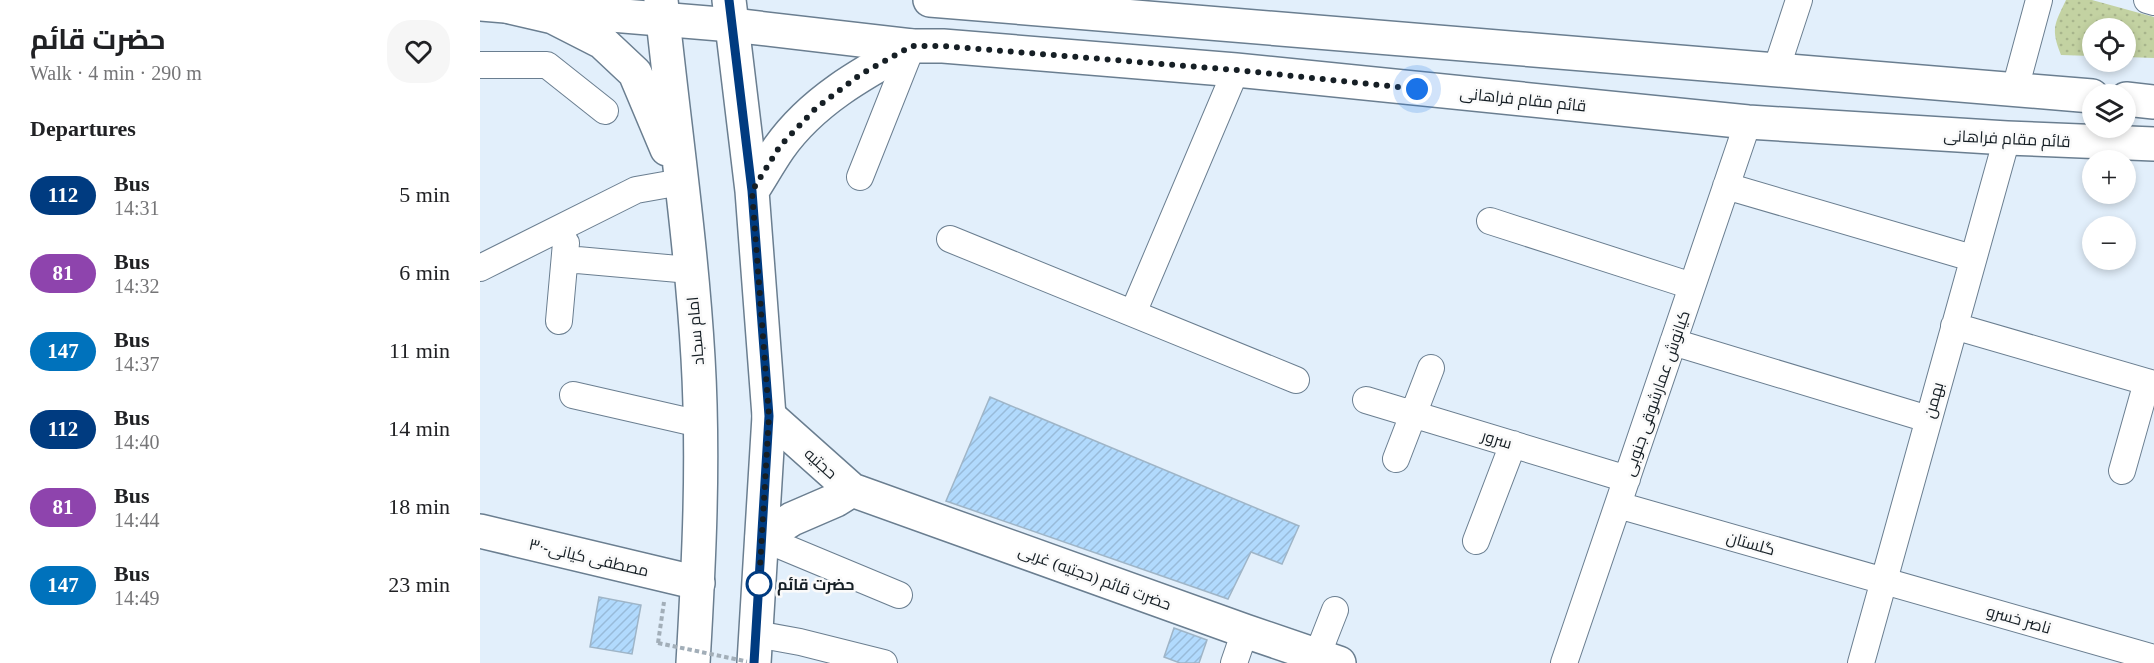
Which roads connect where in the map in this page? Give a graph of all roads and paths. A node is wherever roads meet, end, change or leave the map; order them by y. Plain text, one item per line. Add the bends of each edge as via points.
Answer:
1 (1799, 0) edge
2 (2039, 0) edge
3 (2147, 0) edge
4 (938, 1) edge
5 (2154, 2) edge
6 (495, 5) edge
7 (655, 13) edge
8 (730, 13) edge
9 (928, 46) junction
10 (480, 65) edge
11 (1236, 70) junction
12 (1776, 70) junction
13 (2015, 89) junction
14 (2082, 95) edge
15 (2136, 100) edge
16 (2154, 102) edge
17 (605, 111) dead end
18 (1748, 122) junction
19 (2007, 138) junction
20 (2154, 144) edge
21 (860, 177) dead end
22 (681, 182) junction
23 (1726, 186) junction
24 (752, 191) junction
25 (1490, 221) dead end
26 (567, 224) junction
27 (950, 239) dead end
28 (1972, 258) junction
29 (566, 259) junction
30 (480, 268) edge
31 (690, 270) junction
32 (1692, 286) junction
33 (1133, 314) junction
34 (559, 321) dead end
35 (1954, 326) junction
36 (1673, 342) junction
37 (1431, 368) dead end
38 (1296, 380) dead end
39 (2151, 383) edge
40 (573, 395) dead end
41 (1366, 400) dead end
42 (1413, 414) junction
43 (769, 416) junction
44 (1928, 419) junction
45 (700, 424) junction
46 (1513, 444) junction
47 (1396, 459) dead end
48 (2122, 471) dead end
49 (1627, 479) junction
50 (852, 490) junction
51 (1618, 505) junction
52 (480, 531) edge
53 (762, 537) junction
54 (1476, 540) dead end
55 (683, 579) junction
56 (1884, 581) junction
57 (899, 595) dead end
58 (1335, 610) dead end
59 (1245, 631) junction
60 (754, 653) edge
61 (2121, 656) edge
62 (2154, 658) edge
63 (1328, 660) edge
64 (693, 663) edge
65 (884, 663) edge
66 (1234, 663) edge
67 (1564, 663) edge
68 (1861, 663) edge

1 - 12 street
2 - 13 street
3 - 5 street
4 - 9 main road via 926,8 921,18 925,37 933,44
4 - 12 main road
6 - 7 main road, قائم مقام فراهانی
6 - 22 main road via 553,17 602,42 635,73
7 - 8 main road, قائم مقام فراهانی
7 - 22 main road, امام سجاد
8 - 9 main road, قائم مقام فراهانی
8 - 24 main road
9 - 11 main road, قائم مقام فراهانی
9 - 21 street
9 - 24 main road via 861,74 816,108 780,146
10 - 17 street via 547,65
11 - 18 main road, قائم مقام فراهانی
11 - 33 street
12 - 13 main road
13 - 14 main road
13 - 19 main road
15 - 16 main road
18 - 19 main road, قائم مقام فراهانی
18 - 23 street, کیانوش عمارشوقی جنوبی
19 - 20 main road, قائم مقام فراهانی
19 - 28 street, بهمن
22 - 26 street via 636,190
22 - 31 main road, امام سجاد
23 - 28 street
23 - 32 street, کیانوش عمارشوقی جنوبی
24 - 43 main road
25 - 32 street
26 - 29 street
26 - 30 street
27 - 33 street
28 - 35 street, بهمن
29 - 31 street
29 - 34 street
31 - 45 main road, امام سجاد
32 - 36 street, کیانوش عمارشوقی جنوبی
33 - 38 street
35 - 39 street
35 - 44 street, بهمن
36 - 44 street
36 - 49 street, کیانوش عمارشوقی جنوبی
37 - 42 street
39 - 48 street
40 - 45 street
41 - 42 street, سرور
42 - 46 street, سرور
42 - 47 street
43 - 50 main road, حجتیه
43 - 53 main road
44 - 56 street, بهمن
45 - 55 main road, امام سجاد via 701,476
46 - 49 street, سرور
46 - 54 street
49 - 51 street, کیانوش عمارشوقی جنوبی
50 - 53 main road, حجتیه
50 - 59 main road, حضرت قائم (حجتیه) غربی
51 - 56 street, گلستان
51 - 67 street, کیانوش عمارشوقی جنوبی
52 - 55 main road, ۳۰-مصطفی کیانی
53 - 57 street
53 - 60 main road
55 - 60 path, bridge via 658,643
55 - 64 main road, امام سجاد
56 - 61 street, ناصر خسرو
56 - 68 street, بهمن
58 - 63 street
59 - 63 main road, حضرت قائم (حجتیه) غربی
59 - 66 street
60 - 65 street via 800,642
61 - 62 street, ناصر خسرو

